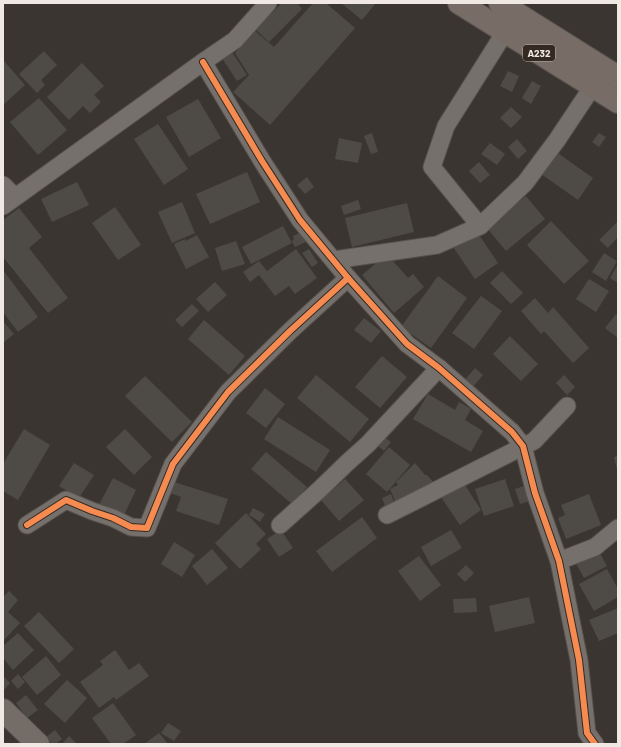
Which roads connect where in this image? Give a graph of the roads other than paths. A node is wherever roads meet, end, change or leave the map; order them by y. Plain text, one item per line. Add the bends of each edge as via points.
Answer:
1 (268, 3) edge
2 (459, 3) edge
3 (502, 4) edge
4 (505, 32) junction
5 (203, 62) junction
6 (618, 77) edge
7 (593, 86) junction
8 (618, 102) edge
9 (3, 185) edge
10 (9, 202) edge
11 (480, 226) junction
12 (334, 260) junction
13 (348, 278) junction
14 (439, 368) junction
15 (567, 406) dead end
16 (523, 446) junction
17 (387, 515) dead end
18 (27, 525) dead end
19 (280, 525) dead end
20 (618, 528) edge
21 (559, 561) junction
22 (3, 710) edge
23 (38, 744) edge
24 (595, 744) edge

1 - 5 street via 235,40
2 - 4 highway, A232
3 - 6 highway, A232
4 - 7 highway, A232
4 - 11 street via 446,126 432,167
5 - 10 street
5 - 12 street via 300,220
7 - 8 highway, A232
7 - 11 street via 525,183
9 - 10 street
11 - 12 street via 437,245
12 - 13 street
13 - 14 street via 407,344
13 - 18 street via 228,392 173,464 147,528 131,527 66,500
14 - 16 street via 512,432
14 - 19 street via 368,444
15 - 16 street via 534,441
16 - 17 street
16 - 21 street via 535,493
20 - 21 street via 594,547
21 - 24 street via 579,660 587,733
22 - 23 street

